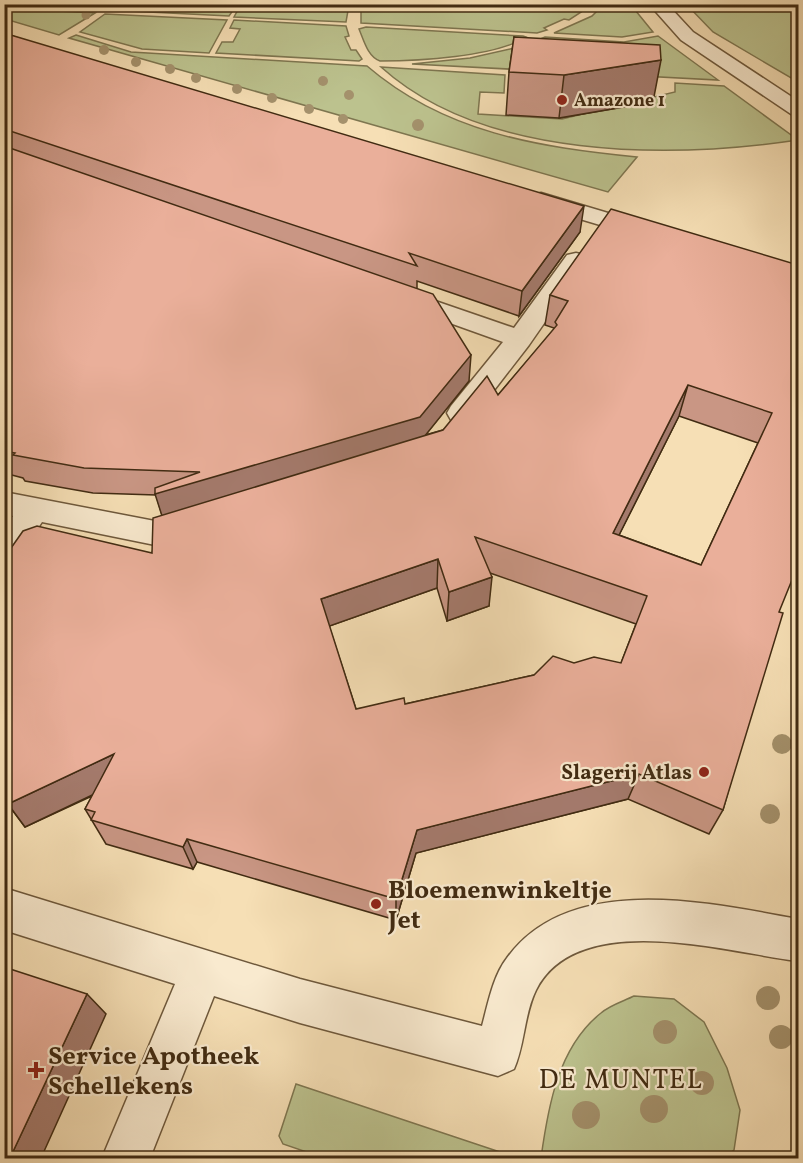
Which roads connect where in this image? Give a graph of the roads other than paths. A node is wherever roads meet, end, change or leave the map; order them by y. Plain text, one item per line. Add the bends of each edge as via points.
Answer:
1 (657, 4) edge
2 (798, 110) edge
3 (526, 196) edge
4 (604, 219) junction
5 (668, 238) edge
6 (385, 292) edge
7 (520, 339) junction
8 (446, 432) edge
9 (4, 503) edge
10 (34, 510) junction
11 (228, 514) edge
12 (4, 553) edge
13 (4, 909) edge
14 (798, 940) edge
15 (203, 969) junction
16 (126, 1158) edge

1 - 2 street via 687,36
3 - 4 street
4 - 5 street
4 - 7 street
6 - 7 street
7 - 8 street
9 - 10 street
10 - 11 street via 160,534
10 - 12 street
13 - 15 street
14 - 15 street via 651,919 592,927 560,938 538,952 520,975 498,1053 300,1001
15 - 16 street

